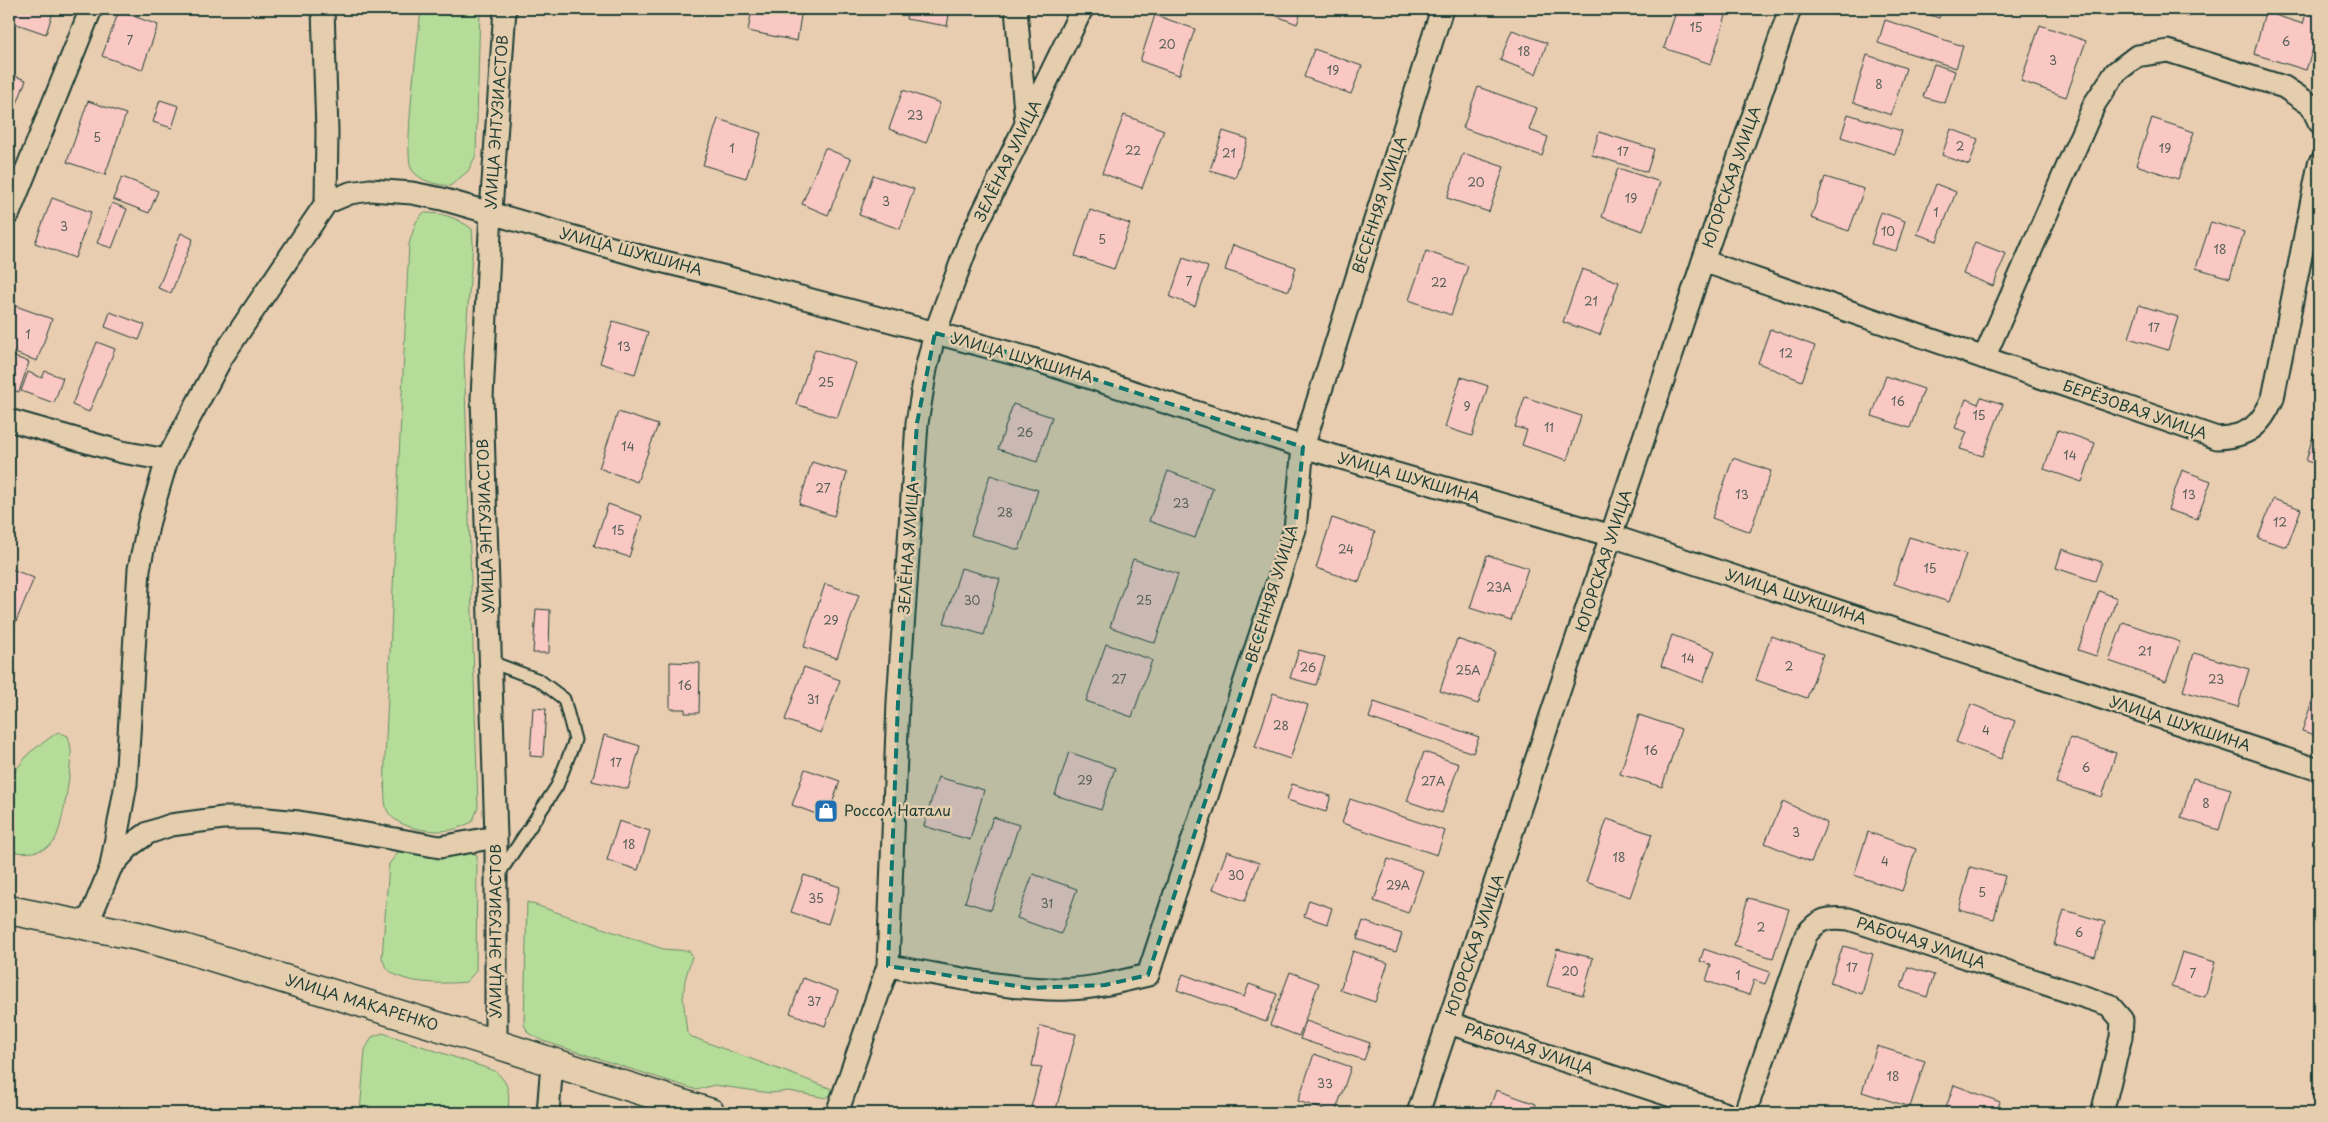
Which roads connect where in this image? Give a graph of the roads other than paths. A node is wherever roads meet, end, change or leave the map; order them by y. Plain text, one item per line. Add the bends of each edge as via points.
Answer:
1 (91, 9) edge
2 (323, 9) edge
3 (505, 9) edge
4 (1016, 9) edge
5 (1082, 9) edge
6 (1442, 9) edge
7 (1790, 9) edge
8 (1026, 122) junction
9 (2319, 122) edge
10 (2319, 164) edge
11 (326, 203) junction
12 (491, 211) junction
13 (9, 213) edge
14 (1703, 262) junction
15 (935, 333) junction
16 (1984, 358) junction
17 (9, 420) edge
18 (1303, 447) junction
19 (167, 460) junction
20 (1612, 536) junction
21 (490, 662) junction
22 (2319, 770) edge
23 (496, 837) junction
24 (111, 867) junction
25 (496, 880) junction
26 (9, 910) edge
27 (87, 925) junction
28 (888, 966) junction
29 (1448, 1023) junction
30 (496, 1044) junction
31 (552, 1063) junction
32 (548, 1113) edge
33 (711, 1113) edge
34 (837, 1113) edge
35 (1418, 1113) edge
36 (1724, 1113) edge
37 (1745, 1113) edge
38 (2102, 1113) edge

1 - 13 street
2 - 11 street via 328,131
3 - 12 street, УЛИЦА ЭНТУЗИАСТОВ
4 - 8 street
5 - 8 street, ЗЕЛЁНАЯ УЛИЦА
6 - 18 street, ВЕСЕННЯЯ УЛИЦА
7 - 14 street, ЮГОРСКАЯ УЛИЦА
8 - 15 street, ЗЕЛЁНАЯ УЛИЦА via 970,242
9 - 16 street via 2311,105 2284,87 2168,51 2136,56 2116,72 2095,103
10 - 16 street, БЕРЁЗОВАЯ УЛИЦА via 2273,398 2266,413 2247,432 2216,438
11 - 12 street, УЛИЦА ШУКШИНА via 350,193 370,190 412,193
11 - 19 street via 222,357
12 - 15 street, УЛИЦА ШУКШИНА via 640,256
12 - 21 street, УЛИЦА ЭНТУЗИАСТОВ via 482,398
14 - 16 street, БЕРЁЗОВАЯ УЛИЦА
14 - 20 street, ЮГОРСКАЯ УЛИЦА
15 - 18 street, УЛИЦА ШУКШИНА via 1030,358
15 - 28 street, ЗЕЛЁНАЯ УЛИЦА via 917,432 898,702
17 - 19 street via 122,452
18 - 20 street, УЛИЦА ШУКШИНА
18 - 28 street, ВЕСЕННЯЯ УЛИЦА via 1295,528 1148,974 1105,985 1069,989 1029,988
19 - 24 street via 139,569 126,784
20 - 22 street, УЛИЦА ШУКШИНА
20 - 29 street, ЮГОРСКАЯ УЛИЦА
21 - 23 street, УЛИЦА ЭНТУЗИАСТОВ
21 - 25 lane via 539,680 564,698 575,740 557,786
23 - 24 street via 440,847 299,822 223,818 179,824 148,833 131,845
23 - 25 street, УЛИЦА ЭНТУЗИАСТОВ
24 - 27 street
25 - 30 street, УЛИЦА ЭНТУЗИАСТОВ
26 - 27 street, УЛИЦА МАКАРЕНКО
27 - 30 street, УЛИЦА МАКАРЕНКО via 183,948
28 - 34 street, ЗЕЛЁНАЯ УЛИЦА
29 - 35 street, ЮГОРСКАЯ УЛИЦА
29 - 36 street, РАБОЧАЯ УЛИЦА
30 - 31 street, УЛИЦА МАКАРЕНКО
31 - 32 street
31 - 33 street, УЛИЦА МАКАРЕНКО
37 - 38 street, РАБОЧАЯ УЛИЦА via 1806,935 1814,924 1831,918 1849,919 2109,1005 2122,1020 2121,1037

